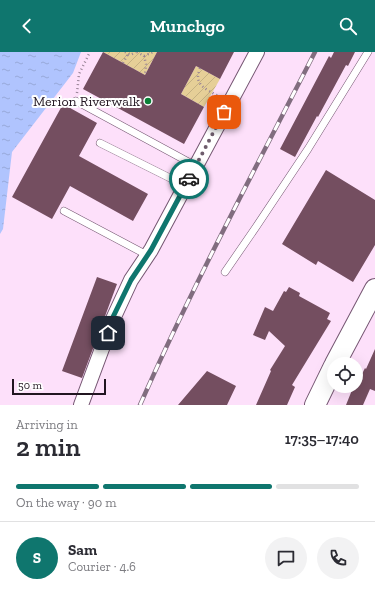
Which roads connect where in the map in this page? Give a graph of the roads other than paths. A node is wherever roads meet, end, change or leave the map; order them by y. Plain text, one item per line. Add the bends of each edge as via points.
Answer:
1 (256, 52) edge
2 (368, 52) edge
3 (76, 101) road end
4 (100, 143) dead end
5 (196, 166) junction
6 (186, 186) junction
7 (64, 211) dead end
8 (148, 255) junction
9 (225, 272) dead end
10 (375, 289) edge
11 (339, 357) edge
12 (327, 382) edge
13 (81, 405) edge
14 (316, 405) edge

1 - 5 street
2 - 9 lane via 308,149
3 - 5 lane
4 - 6 lane
5 - 6 street
6 - 8 street
7 - 8 lane
8 - 13 street via 131,280 112,319
10 - 11 main road
12 - 14 main road

